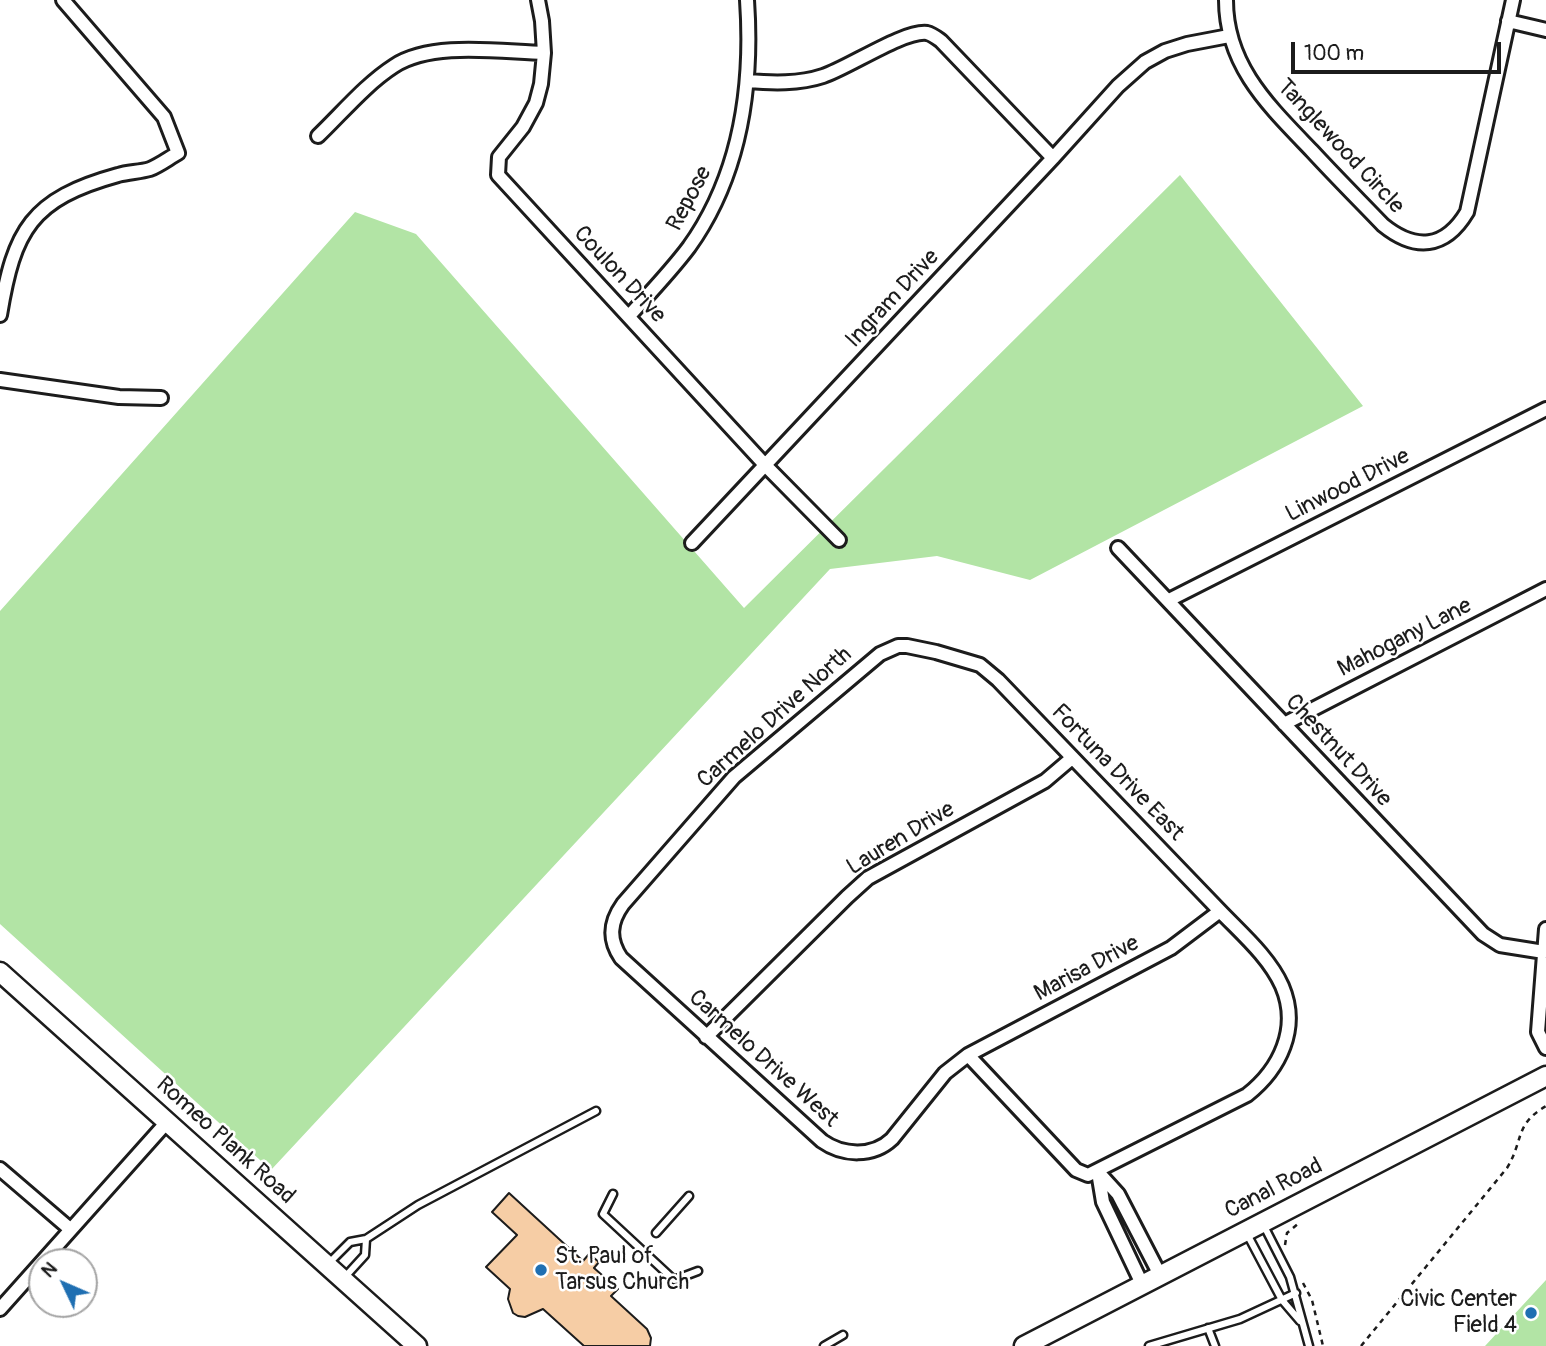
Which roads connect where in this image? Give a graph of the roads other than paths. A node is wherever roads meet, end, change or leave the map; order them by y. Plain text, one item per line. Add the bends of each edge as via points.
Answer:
1 (63, 0) edge
2 (538, 0) edge
3 (747, 0) edge
4 (1226, 0) edge
5 (1513, 0) edge
6 (1508, 21) junction
7 (1546, 30) edge
8 (1229, 36) junction
9 (544, 53) junction
10 (747, 81) junction
11 (318, 136) dead end
12 (1053, 158) junction
13 (0, 315) edge
14 (629, 316) junction
15 (0, 380) edge
16 (161, 398) dead end
17 (1546, 409) edge
18 (766, 466) junction
19 (839, 540) dead end
20 (692, 543) dead end
21 (1118, 548) dead end
22 (1546, 589) edge
23 (1169, 600) junction
24 (936, 652) joint
25 (1284, 724) junction
26 (1072, 758) junction
27 (1220, 911) junction
28 (612, 928) joint
29 (1546, 929) edge
30 (1544, 952) junction
31 (0, 972) edge
32 (1544, 1020) edge
33 (706, 1037) junction
34 (1546, 1048) edge
35 (968, 1055) junction
36 (1546, 1076) edge
37 (596, 1111) dead end
38 (167, 1122) junction
39 (0, 1169) edge
40 (1098, 1172) junction
41 (613, 1194) dead end
42 (690, 1196) dead end
43 (1262, 1222) junction
44 (70, 1229) junction
45 (1245, 1231) junction
46 (656, 1233) dead end
47 (366, 1239) junction
48 (327, 1265) junction
49 (698, 1271) dead end
50 (1160, 1275) junction
51 (343, 1280) junction
52 (1142, 1284) junction
53 (1296, 1293) junction
54 (1282, 1300) junction
55 (0, 1309) edge
56 (1301, 1323) junction
57 (1208, 1328) junction
58 (842, 1335) dead end
59 (417, 1346) edge
60 (824, 1346) edge
61 (1024, 1346) edge
62 (1149, 1346) edge
63 (1215, 1346) edge
64 (1309, 1346) edge

1 - 13 street via 164,117 178,153 150,169 80,188 33,219 7,271
2 - 9 street, Coulon Drive
3 - 10 street, Repose
4 - 8 street, Tanglewood Circle
5 - 6 street, Tanglewood Circle
6 - 7 street
6 - 8 street, Tanglewood Circle via 1466,212 1447,235 1430,242 1403,239 1383,225 1271,108 1250,79
8 - 12 street, Ingram Drive via 1187,44 1145,62
9 - 11 street via 420,54 395,65
9 - 14 street, Coulon Drive via 536,103 499,157 498,175
10 - 12 street via 822,77 901,39 927,33 941,41
10 - 14 street, Repose via 734,159 716,202 690,245
12 - 18 street, Ingram Drive
14 - 18 street, Coulon Drive
15 - 16 street via 119,397
17 - 23 street, Linwood Drive
18 - 19 street, Coulon Drive
18 - 20 street, Ingram Drive
21 - 23 street, Chestnut Drive
22 - 25 street, Mahogany Lane
23 - 25 street, Chestnut Drive
24 - 26 street, Fortuna Drive East via 987,670
24 - 28 street, Carmelo Drive North via 898,646 880,654 782,734 727,784 623,904
25 - 30 street, Chestnut Drive via 1483,934 1500,945
26 - 27 street, Fortuna Drive East
26 - 33 street, Lauren Drive via 1045,782 868,878
27 - 35 street, Marisa Drive via 1171,948
27 - 40 street, Fortuna Drive East via 1282,986 1288,1010 1285,1045 1272,1071 1247,1095
28 - 33 street, Carmelo Drive West via 613,944 621,958
29 - 30 street
30 - 32 street
31 - 38 street, Romeo Plank Road
32 - 34 street via 1538,1032
33 - 35 street, Carmelo Drive West via 822,1141 852,1152 870,1152 887,1144 945,1073
35 - 40 street via 1076,1170 1088,1175
36 - 43 street, Canal Road
37 - 47 lane via 418,1205
38 - 44 street
38 - 48 street, Romeo Plank Road
39 - 44 street
40 - 50 street via 1118,1194
40 - 52 street via 1103,1202
41 - 49 lane via 603,1214 674,1280
42 - 46 lane
43 - 45 street, Canal Road
43 - 53 lane
44 - 55 street
45 - 50 street, Canal Road
45 - 54 lane
47 - 48 lane via 350,1242
47 - 51 lane via 365,1255
48 - 51 street, Romeo Plank Road
50 - 52 street, Canal Road
51 - 59 street, Romeo Plank Road
52 - 61 street, Canal Road
53 - 54 lane
53 - 56 lane
54 - 56 lane
54 - 57 lane
56 - 64 lane
57 - 62 lane
57 - 63 lane
58 - 60 lane

